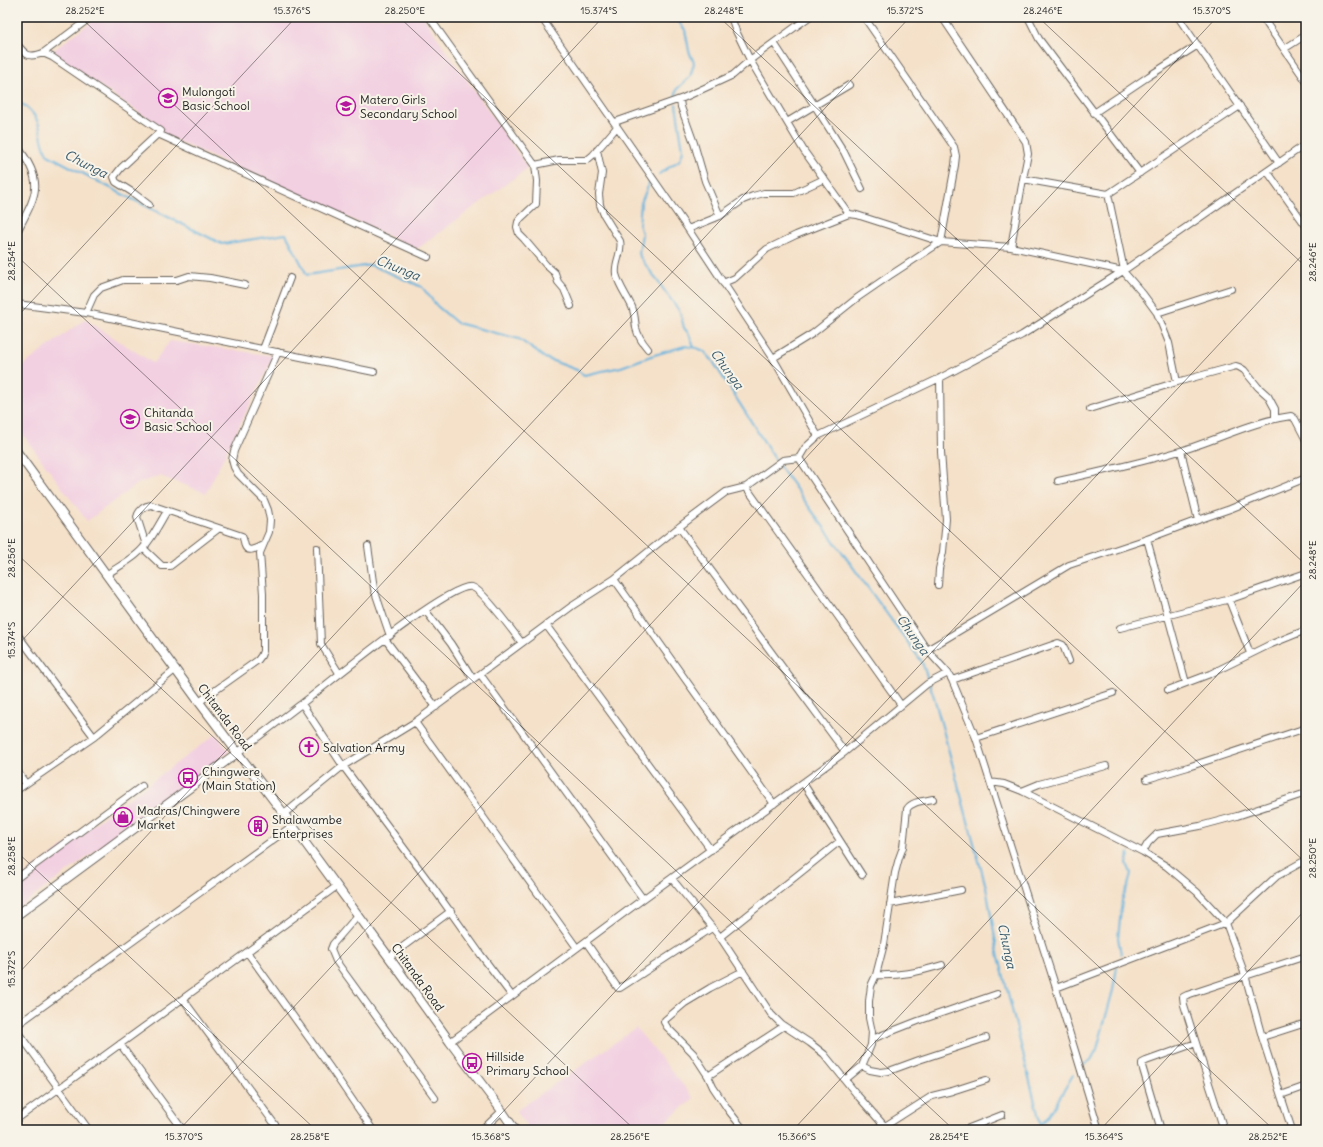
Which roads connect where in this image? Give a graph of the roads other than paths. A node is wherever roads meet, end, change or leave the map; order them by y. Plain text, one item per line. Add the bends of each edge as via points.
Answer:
1 (91, 17) edge
2 (429, 17) edge
3 (541, 17) edge
4 (730, 17) edge
5 (809, 17) edge
6 (864, 17) edge
7 (942, 17) edge
8 (1028, 17) edge
9 (1178, 17) edge
10 (1262, 17) edge
11 (1306, 35) edge
12 (774, 43) junction
13 (17, 44) edge
14 (1198, 45) junction
15 (1284, 49) junction
16 (43, 53) junction
17 (750, 60) junction
18 (1306, 81) edge
19 (849, 85) dead end
20 (680, 100) junction
21 (815, 106) junction
22 (1240, 106) junction
23 (1094, 113) junction
24 (787, 122) junction
25 (616, 125) junction
26 (158, 134) junction
27 (1306, 144) edge
28 (17, 146) edge
29 (597, 150) junction
30 (1279, 163) junction
31 (535, 165) junction
32 (1267, 171) junction
33 (1140, 173) junction
34 (824, 179) junction
35 (1022, 179) junction
36 (862, 189) dead end
37 (1108, 194) junction
38 (149, 205) dead end
39 (850, 214) junction
40 (720, 216) junction
41 (1306, 226) edge
42 (688, 229) junction
43 (17, 232) edge
44 (941, 242) junction
45 (1011, 247) junction
46 (428, 257) dead end
47 (1124, 271) junction
48 (290, 278) dead end
49 (723, 283) junction
50 (245, 286) dead end
51 (1231, 289) dead end
52 (17, 304) edge
53 (571, 306) dead end
54 (86, 313) junction
55 (1157, 313) junction
56 (264, 349) junction
57 (648, 349) dead end
58 (278, 352) junction
59 (773, 358) junction
60 (374, 372) dead end
61 (940, 378) junction
62 (1177, 382) junction
63 (1090, 409) dead end
64 (1275, 418) junction
65 (818, 436) junction
66 (1306, 440) edge
67 (1181, 451) junction
68 (17, 453) edge
69 (799, 458) junction
70 (1306, 478) edge
71 (1058, 481) dead end
72 (746, 487) junction
73 (167, 511) junction
74 (1198, 520) junction
75 (679, 527) junction
76 (218, 529) junction
77 (1147, 539) junction
78 (263, 545) junction
79 (368, 546) dead end
80 (144, 547) junction
81 (317, 548) dead end
82 (1306, 572) edge
83 (106, 575) junction
84 (614, 579) junction
85 (938, 585) dead end
86 (1229, 600) junction
87 (425, 610) junction
88 (1168, 616) junction
89 (546, 625) junction
90 (1120, 628) dead end
91 (1306, 630) edge
92 (17, 634) edge
93 (387, 637) junction
94 (522, 643) junction
95 (928, 650) junction
96 (1250, 653) junction
97 (1069, 661) dead end
98 (176, 669) junction
99 (339, 673) junction
100 (480, 674) junction
101 (948, 674) junction
102 (473, 679) junction
103 (952, 680) junction
104 (1186, 683) junction
105 (1168, 690) dead end
106 (1113, 693) dead end
107 (199, 702) junction
108 (302, 704) junction
109 (901, 705) junction
110 (436, 706) junction
111 (415, 722) junction
112 (1306, 728) edge
113 (94, 737) junction
114 (976, 738) junction
115 (845, 752) junction
116 (237, 753) junction
117 (343, 766) junction
118 (1106, 766) dead end
119 (17, 772) edge
120 (1147, 779) dead end
121 (990, 782) junction
122 (802, 783) junction
123 (26, 784) junction
124 (142, 786) dead end
125 (17, 790) edge
126 (1022, 791) junction
127 (1306, 793) edge
128 (933, 799) dead end
129 (774, 804) junction
130 (284, 814) junction
131 (292, 826) junction
132 (840, 841) junction
133 (711, 850) junction
134 (1143, 852) junction
135 (1306, 860) edge
136 (862, 875) dead end
137 (17, 878) edge
138 (672, 879) junction
139 (337, 886) junction
140 (960, 890) dead end
141 (643, 899) junction
142 (890, 904) junction
143 (451, 911) junction
144 (17, 915) edge
145 (358, 915) junction
146 (1226, 922) junction
147 (712, 928) junction
148 (720, 938) junction
149 (586, 942) junction
150 (577, 948) junction
151 (247, 952) junction
152 (1306, 956) edge
153 (389, 957) junction
154 (942, 965) dead end
155 (743, 972) junction
156 (876, 975) junction
157 (1245, 975) junction
158 (1056, 988) junction
159 (997, 994) dead end
160 (512, 996) junction
161 (183, 998) junction
162 (1306, 1024) edge
163 (17, 1025) edge
164 (784, 1026) junction
165 (17, 1031) edge
166 (1262, 1037) junction
167 (986, 1038) dead end
168 (872, 1039) junction
169 (450, 1042) junction
170 (1196, 1043) junction
171 (120, 1044) junction
172 (862, 1066) junction
173 (708, 1076) junction
174 (845, 1080) junction
175 (986, 1080) dead end
176 (1306, 1086) edge
177 (59, 1089) junction
178 (1281, 1095) junction
179 (435, 1098) dead end
180 (502, 1111) junction
181 (1002, 1115) dead end
182 (17, 1120) edge
183 (887, 1128) edge
184 (89, 1130) edge
185 (183, 1130) edge
186 (279, 1130) edge
187 (373, 1130) edge
188 (482, 1130) edge
189 (516, 1130) edge
190 (744, 1130) edge
191 (964, 1130) edge
192 (1099, 1130) edge
193 (1161, 1130) edge
194 (1224, 1130) edge
195 (1292, 1130) edge

1 - 16 street
2 - 31 street
3 - 25 street
4 - 17 street
5 - 12 street
6 - 44 street via 954,147 955,165
7 - 35 street via 1026,142 1028,154
8 - 23 street via 1039,39
9 - 14 street
10 - 15 street
11 - 15 street
12 - 17 street
12 - 21 street
13 - 16 street via 27,55
14 - 22 street
14 - 23 street
15 - 18 street
16 - 26 street via 161,131
17 - 20 street via 733,75
17 - 24 street
19 - 21 street
20 - 25 street
20 - 40 street
21 - 24 street
21 - 36 street via 850,163
22 - 30 street
22 - 33 street
23 - 33 street
24 - 34 street via 804,152
25 - 29 street
25 - 42 street
26 - 38 street via 114,177 116,182
26 - 46 street
27 - 30 street
28 - 43 street via 32,168 35,190 34,200
29 - 31 street via 587,160 559,160
29 - 57 street via 602,173 600,205 621,245 616,273 633,309 640,338
30 - 32 street
31 - 53 street via 536,204 518,222 517,227 519,234 555,273
32 - 41 street
32 - 47 street
33 - 37 street
34 - 39 street
34 - 40 street via 794,193 764,193 753,196
35 - 37 street
35 - 45 street
37 - 47 street
39 - 44 street
39 - 49 street via 767,249 735,278
40 - 42 street
42 - 49 street
44 - 45 street
44 - 59 street via 863,293 812,334
45 - 47 street
47 - 55 street
47 - 61 street via 1022,335
48 - 56 street
49 - 59 street
50 - 54 street via 189,276 177,280 123,280 101,288 94,295
51 - 55 street
52 - 54 street
54 - 56 street
55 - 62 street via 1169,343
56 - 58 street
58 - 60 street
58 - 78 street via 232,460 238,474 264,500 268,510 270,532
59 - 65 street
61 - 65 street
61 - 85 street via 941,452 946,519
62 - 63 street
62 - 64 street via 1239,367 1273,402
64 - 66 street via 1291,416
64 - 67 street
65 - 69 street
67 - 71 street
67 - 74 street
68 - 83 street, Chitanda Road
69 - 72 street via 783,460
69 - 95 street
70 - 74 street
72 - 75 street via 726,492
72 - 109 street
73 - 76 street
73 - 80 street
73 - 80 street via 151,505 141,509 138,514
74 - 77 street
75 - 84 street
75 - 115 street
76 - 78 street via 242,536 247,550
76 - 80 street via 170,566 162,566
77 - 88 street
77 - 95 street via 1069,565
78 - 107 street via 260,553 263,622 261,656
79 - 93 street via 374,589
80 - 83 street
81 - 99 street via 321,644
82 - 86 street
83 - 98 street, Chitanda Road
84 - 89 street
84 - 129 street
86 - 88 street
86 - 96 street
87 - 93 street
87 - 94 street via 445,596 471,586 494,608
87 - 102 street
88 - 90 street
88 - 104 street
89 - 94 street
89 - 133 street
91 - 96 street
92 - 113 street
93 - 99 street
93 - 110 street
94 - 100 street
95 - 101 street
96 - 104 street via 1210,674
97 - 103 street via 1063,645 1058,643
98 - 107 street, Chitanda Road
98 - 113 street
99 - 108 street
100 - 102 street
100 - 141 street
101 - 103 street
101 - 109 street via 930,682
102 - 110 street
103 - 114 street
104 - 105 street
106 - 114 street
107 - 116 street, Chitanda Road
108 - 116 street
108 - 117 street
109 - 115 street
110 - 111 street
111 - 117 street
111 - 150 street
112 - 120 street via 1188,768
113 - 123 street
114 - 121 street
115 - 122 street
116 - 130 street, Chitanda Road
116 - 144 street
117 - 130 street
117 - 143 street
118 - 126 street
119 - 123 street
121 - 126 street
121 - 158 street
122 - 129 street
122 - 132 street
123 - 125 street
124 - 137 street
126 - 134 street
127 - 134 street via 1200,826 1157,834
128 - 142 street via 916,802 907,810 903,846 898,858
129 - 133 street
130 - 131 street, Chitanda Road
131 - 139 street, Chitanda Road
131 - 163 street
132 - 136 street
132 - 148 street
133 - 138 street
134 - 146 street via 1181,877
135 - 146 street via 1277,876
138 - 141 street
138 - 147 street
139 - 145 street, Chitanda Road
139 - 151 street
140 - 142 street
141 - 149 street
142 - 156 street
143 - 153 street
143 - 160 street
145 - 153 street, Chitanda Road
145 - 179 street via 333,944 331,949 336,961
146 - 157 street
146 - 158 street
147 - 148 street
147 - 149 street via 620,988
148 - 155 street
149 - 150 street
150 - 160 street
151 - 161 street
151 - 187 street
152 - 157 street
153 - 169 street, Chitanda Road
154 - 156 street via 906,974
155 - 164 street via 771,1014
155 - 173 street via 694,997 664,1022 693,1053
156 - 168 street via 868,1001
157 - 166 street
157 - 170 street via 1183,997
158 - 192 street
159 - 168 street
160 - 169 street
161 - 171 street
161 - 186 street
162 - 166 street
164 - 173 street
164 - 174 street via 824,1054
165 - 177 street
166 - 178 street
167 - 172 street via 889,1071 870,1070
168 - 172 street via 872,1045
169 - 180 street, Chitanda Road
170 - 193 street via 1142,1063
170 - 194 street
171 - 177 street
171 - 185 street
172 - 174 street
173 - 190 street
174 - 183 street
175 - 183 street via 932,1096
176 - 178 street
177 - 182 street
177 - 184 street
178 - 195 street
180 - 188 street
180 - 189 street, Chitanda Road
181 - 191 street

